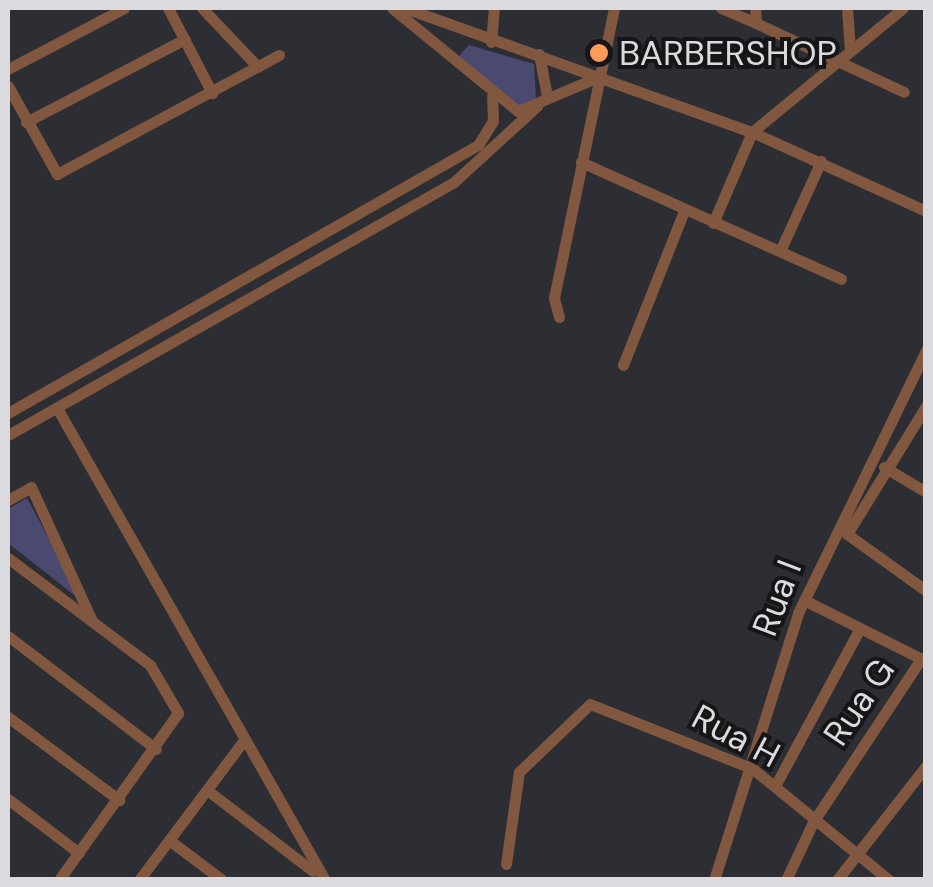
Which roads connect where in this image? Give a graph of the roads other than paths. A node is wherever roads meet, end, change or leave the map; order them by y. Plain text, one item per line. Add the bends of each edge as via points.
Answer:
1 (124, 8) edge
2 (168, 8) edge
3 (202, 8) edge
4 (392, 8) edge
5 (405, 8) edge
6 (441, 8) edge
7 (494, 8) edge
8 (614, 8) edge
9 (721, 8) edge
10 (755, 8) edge
11 (847, 8) edge
12 (903, 8) edge
13 (756, 23) junction
14 (438, 25) junction
15 (462, 35) junction
16 (185, 40) junction
17 (491, 42) junction
18 (850, 47) junction
19 (539, 54) junction
20 (279, 55) dead end
21 (448, 59) junction
22 (838, 64) junction
23 (258, 67) junction
24 (8, 70) edge
25 (604, 75) junction
26 (8, 86) edge
27 (904, 92) dead end
28 (212, 93) junction
29 (492, 96) junction
30 (547, 96) junction
31 (537, 106) junction
32 (26, 122) junction
33 (752, 132) junction
34 (821, 161) junction
35 (581, 162) junction
36 (684, 211) junction
37 (926, 211) edge
38 (713, 223) junction
39 (780, 251) junction
40 (842, 280) dead end
41 (559, 317) dead end
42 (926, 350) edge
43 (623, 365) dead end
44 (926, 406) edge
45 (57, 408) junction
46 (8, 413) edge
47 (8, 435) edge
48 (884, 466) junction
49 (926, 492) edge
50 (8, 500) edge
51 (8, 558) edge
52 (925, 590) edge
53 (804, 600) junction
54 (92, 622) junction
55 (860, 628) junction
56 (8, 636) edge
57 (923, 660) edge
58 (8, 718) edge
59 (244, 740) junction
60 (156, 750) junction
61 (926, 766) edge
62 (753, 769) junction
63 (775, 786) junction
64 (207, 790) junction
65 (8, 799) edge
66 (119, 800) junction
67 (812, 822) junction
68 (169, 840) junction
69 (79, 853) junction
70 (854, 854) junction
71 (506, 864) dead end
72 (320, 876) edge
73 (59, 880) edge
74 (139, 880) edge
75 (222, 880) edge
76 (714, 880) edge
77 (786, 880) edge
78 (837, 880) edge
79 (889, 880) edge

1 - 24 street
2 - 16 street
3 - 23 street
4 - 21 street
5 - 14 street
6 - 14 street
7 - 17 street
8 - 25 street
9 - 13 street
10 - 13 street
11 - 18 street
12 - 18 street
13 - 22 street
14 - 15 street
15 - 17 street
15 - 21 street
16 - 28 street
16 - 32 street
17 - 19 street
18 - 22 street
19 - 25 street
19 - 30 street
20 - 23 street
21 - 29 street
22 - 27 street
22 - 33 street
23 - 28 street
25 - 30 street
25 - 33 street
25 - 35 street
26 - 32 street
28 - 32 street via 57,174
29 - 31 street via 518,111
29 - 46 street via 493,121 478,145
30 - 31 street
31 - 45 street via 454,182
33 - 34 street
33 - 38 street
34 - 37 street
34 - 39 street
35 - 36 street
35 - 41 street via 554,298
36 - 38 street
36 - 43 street
38 - 39 street
39 - 40 street
42 - 53 street, Rua I
44 - 48 street
45 - 47 street
45 - 59 street
48 - 49 street
48 - 52 street via 847,534
50 - 54 street via 31,488
51 - 54 street
53 - 55 street
53 - 62 street, Rua I
54 - 60 street via 152,667 178,713
55 - 57 street
55 - 63 street
56 - 60 street
57 - 67 street, Rua G
58 - 66 street
59 - 64 street
59 - 72 street
60 - 66 street
61 - 70 street
62 - 63 street, Rua H
62 - 71 street, Rua H via 590,704 519,772
62 - 76 street, Rua I
63 - 67 street, Rua H
64 - 68 street
64 - 72 street
65 - 69 street
66 - 69 street
67 - 70 street, Rua H
67 - 77 street, Rua G
68 - 74 street
68 - 75 street
69 - 73 street
70 - 78 street
70 - 79 street, Rua H

